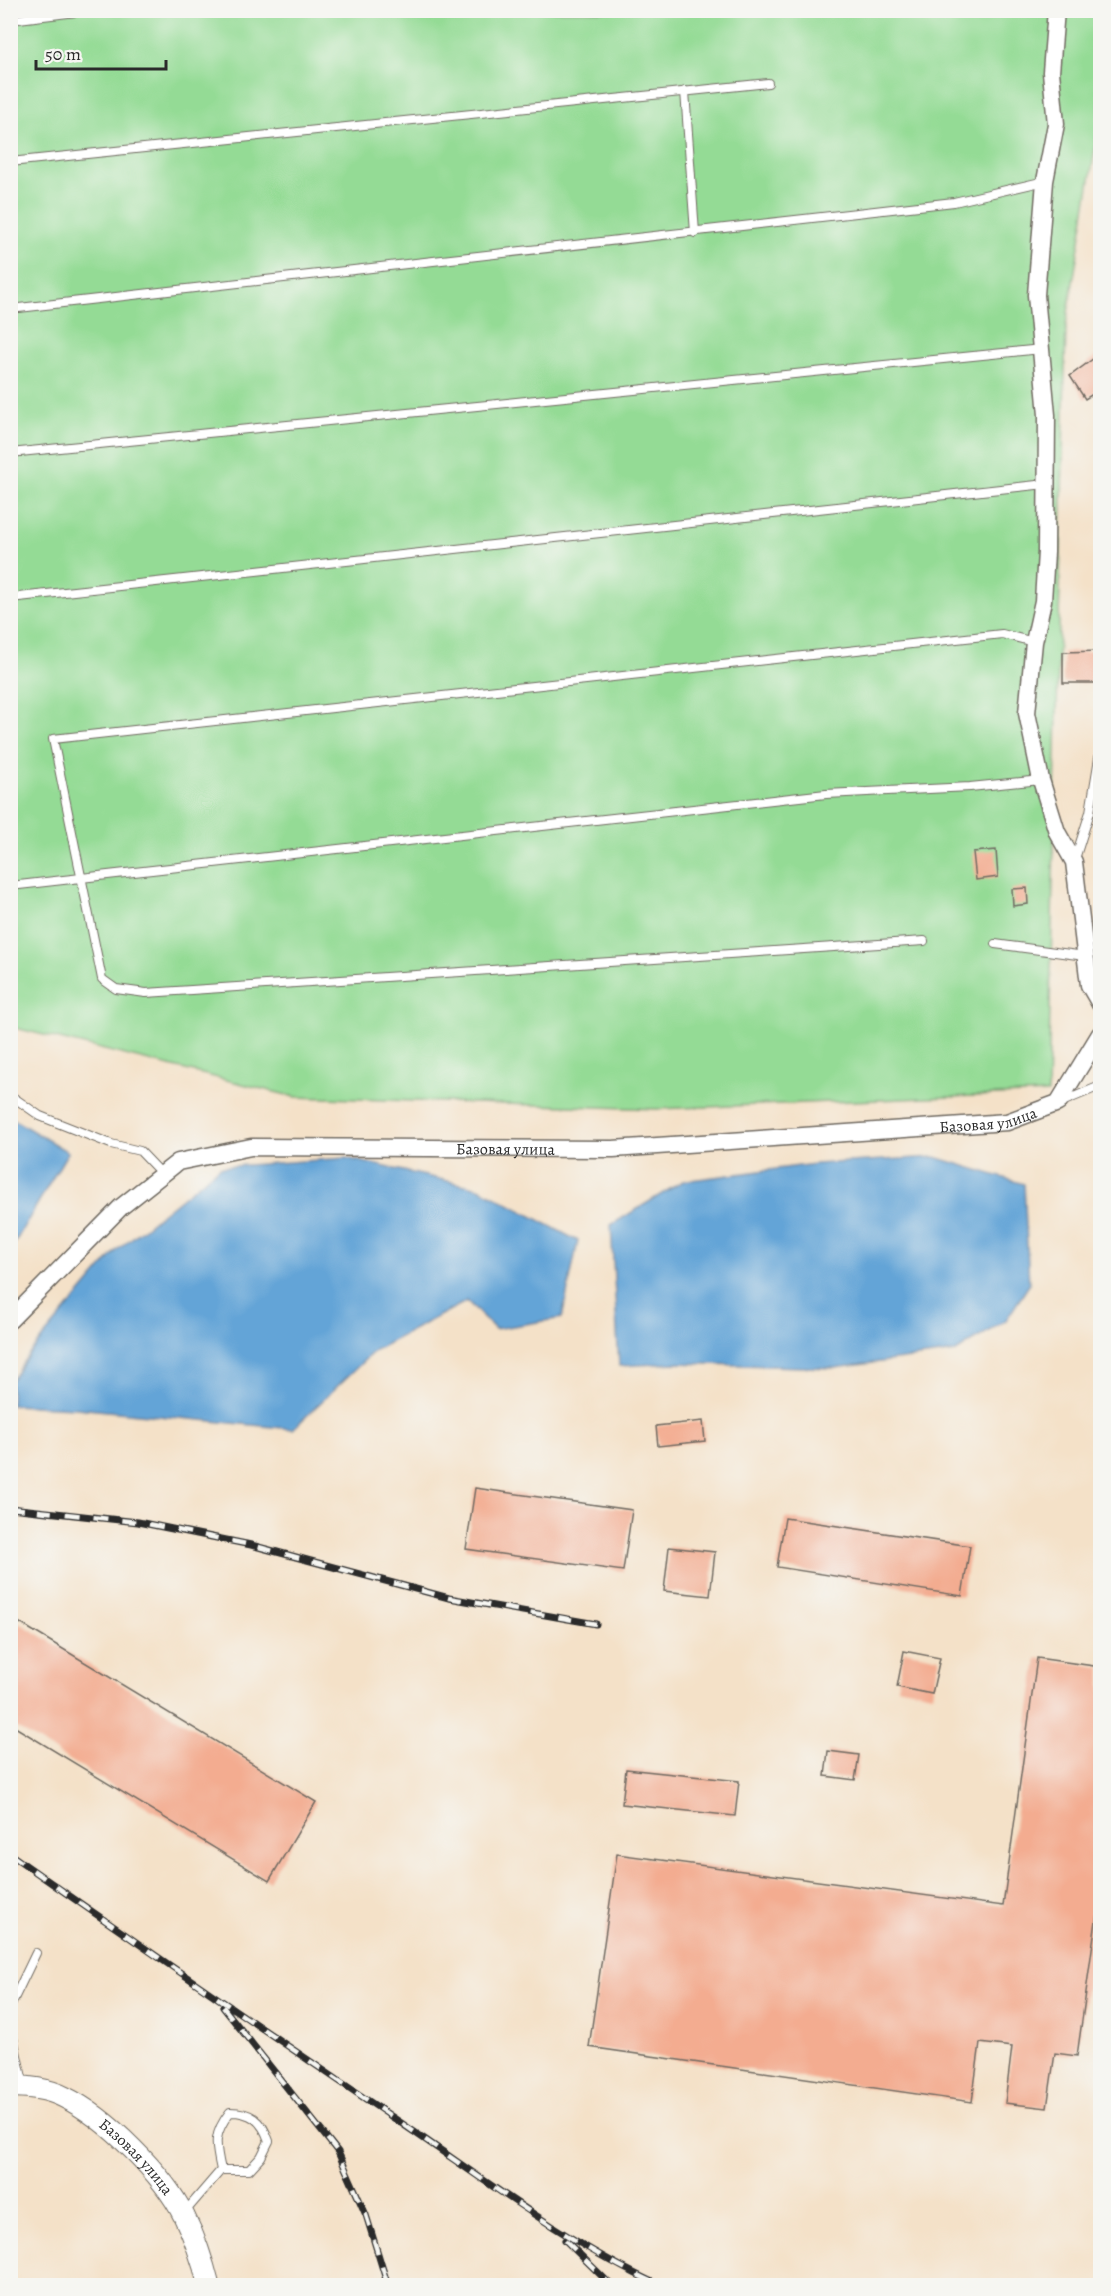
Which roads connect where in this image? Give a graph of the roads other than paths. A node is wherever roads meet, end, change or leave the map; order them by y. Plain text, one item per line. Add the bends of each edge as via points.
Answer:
1 (93, 10) edge
2 (1056, 10) edge
3 (10, 20) edge
4 (768, 83) dead end
5 (685, 91) junction
6 (10, 162) edge
7 (1045, 181) junction
8 (695, 233) junction
9 (10, 309) edge
10 (1042, 350) junction
11 (10, 453) edge
12 (1046, 484) junction
13 (10, 598) edge
14 (1034, 642) junction
15 (1101, 752) edge
16 (1041, 780) junction
17 (1074, 862) junction
18 (82, 876) junction
19 (10, 886) edge
20 (924, 941) dead end
21 (995, 944) dead end
22 (1085, 956) junction
23 (1101, 1004) edge
24 (1101, 1034) edge
25 (1101, 1086) edge
26 (10, 1095) edge
27 (1058, 1103) junction
28 (162, 1174) junction
29 (10, 1320) edge
30 (36, 1953) dead end
31 (10, 2007) edge
32 (10, 2025) edge
33 (17, 2087) edge
34 (221, 2170) junction
35 (183, 2214) junction
36 (209, 2286) edge

1 - 3 lane
2 - 7 street via 1051,72 1056,124
4 - 5 lane
5 - 6 lane
5 - 8 lane
7 - 8 lane via 954,202
7 - 10 street via 1036,295
8 - 9 lane
10 - 11 lane
10 - 12 street via 1047,415
12 - 13 lane
12 - 14 street via 1044,591
14 - 16 street via 1027,713
14 - 18 lane via 1002,634 53,739
15 - 17 lane via 1090,812
16 - 17 street via 1057,832
16 - 18 lane via 826,794
17 - 22 street
18 - 19 lane
18 - 20 lane via 102,979 117,989 146,993
21 - 22 lane
22 - 23 street via 1089,985
24 - 27 street
25 - 27 lane
26 - 28 lane via 40,1116 140,1151
27 - 28 street, Базовая улица via 1007,1122 613,1149 251,1147 178,1162
28 - 29 street, Базовая улица via 121,1207
30 - 31 lane
32 - 33 lane
33 - 35 street, Базовая улица via 63,2096 86,2109 116,2133 151,2170
34 - 34 lane via 249,2170 269,2141 265,2126 248,2112 230,2112 219,2127 215,2146
34 - 35 lane
35 - 36 street, Базовая улица

